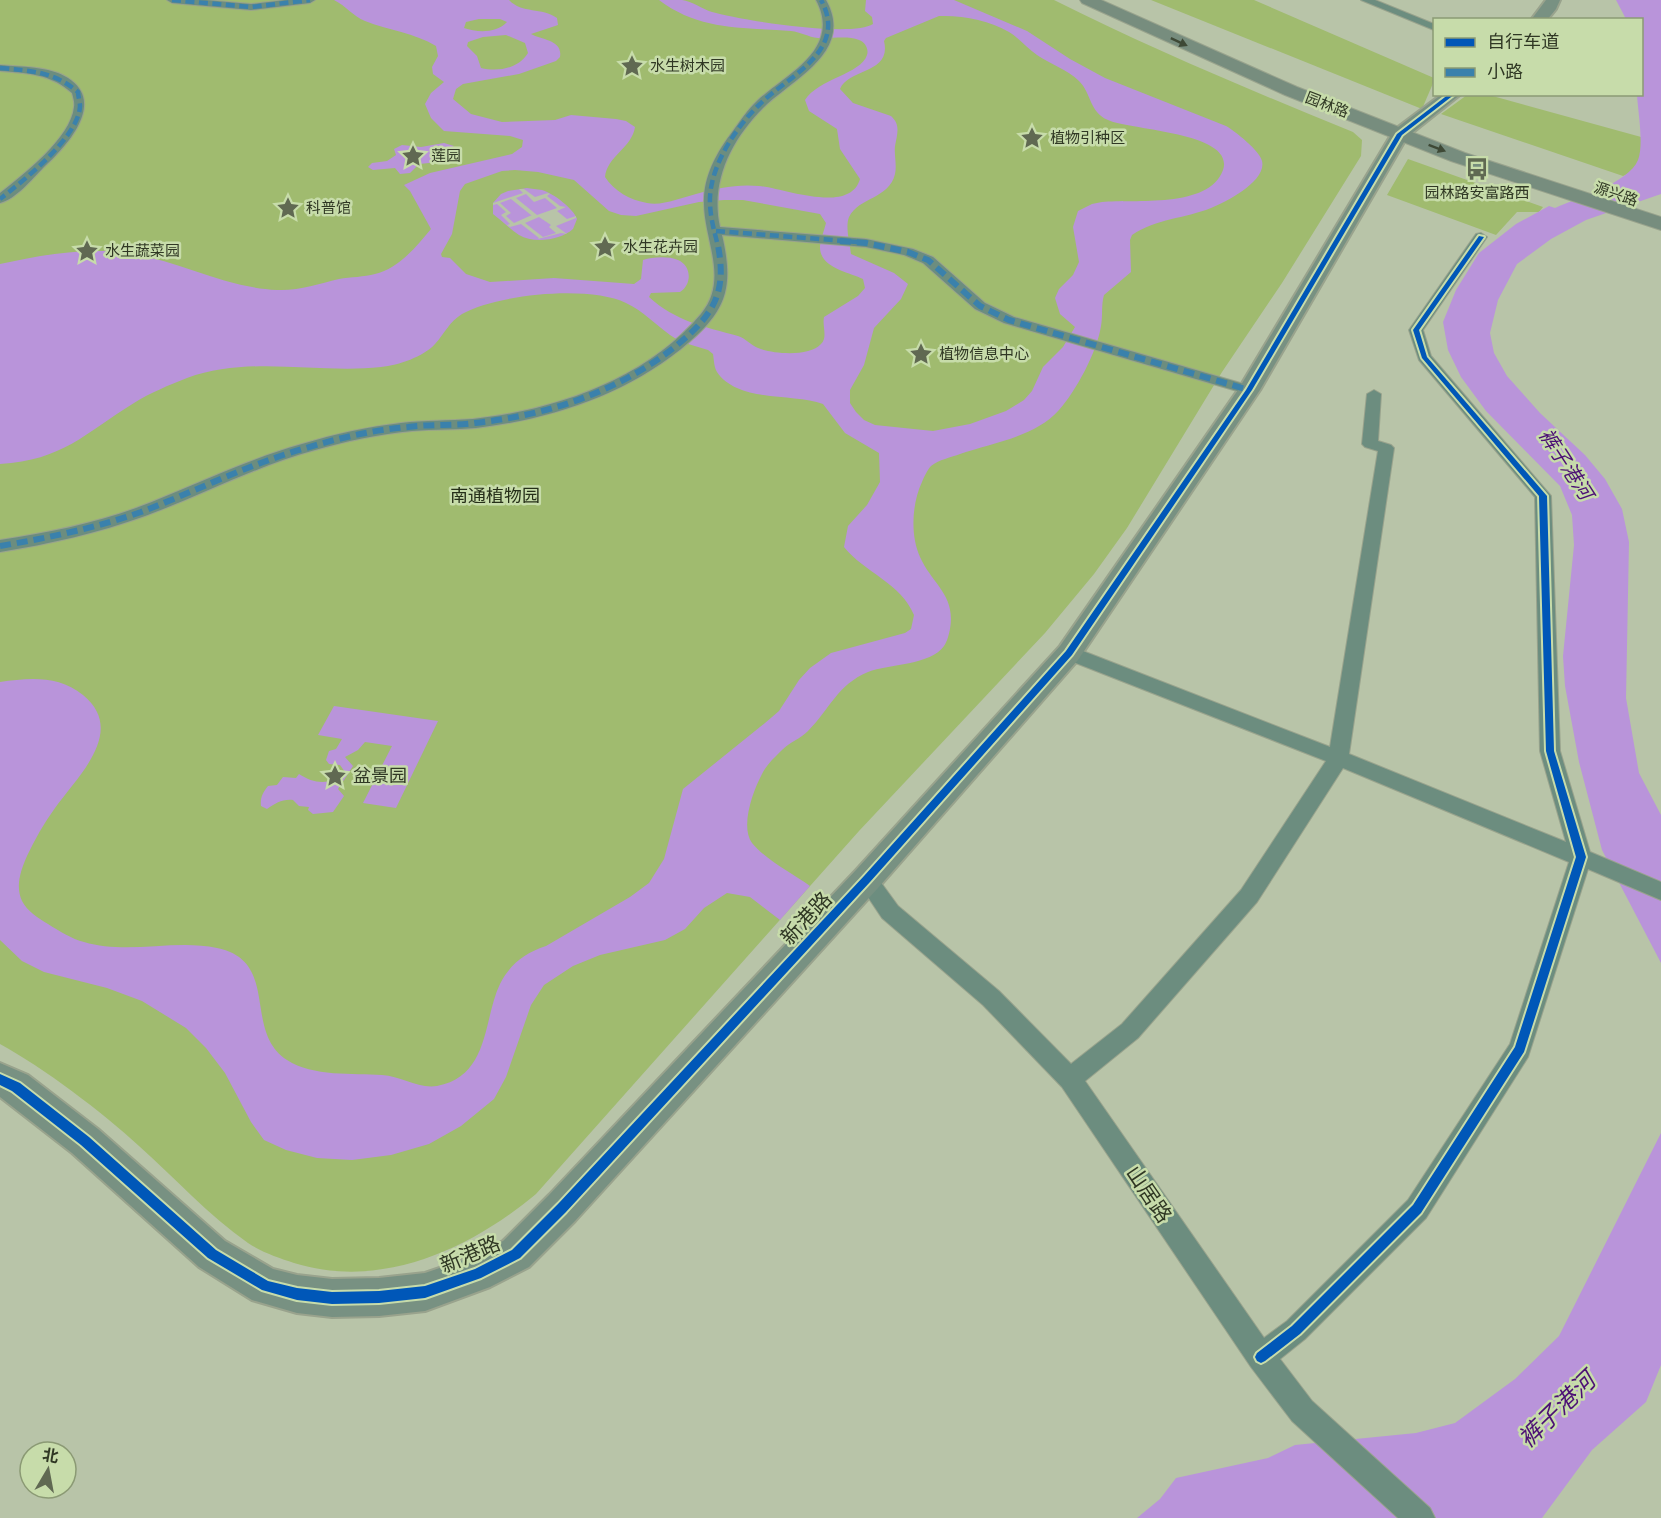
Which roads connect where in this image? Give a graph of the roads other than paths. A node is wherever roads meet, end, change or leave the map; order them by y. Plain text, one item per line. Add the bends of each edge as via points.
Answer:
1 (172, 0) edge
2 (310, 0) edge
3 (822, 0) edge
4 (1088, 0) edge
5 (1120, 0) edge
6 (1366, 0) edge
7 (1554, 0) edge
8 (1540, 18) edge
9 (1433, 27) edge
10 (0, 68) edge
11 (1450, 96) edge
12 (1407, 128) junction
13 (1572, 187) junction
14 (0, 199) edge
15 (1655, 207) edge
16 (1661, 224) edge
17 (716, 231) junction
18 (1481, 237) dead end
19 (1249, 390) junction
20 (1374, 394) dead end
21 (0, 546) edge
22 (1070, 653) junction
23 (1338, 759) junction
24 (1581, 857) junction
25 (867, 879) junction
26 (1661, 891) edge
27 (1070, 1078) junction
28 (0, 1079) edge
29 (1261, 1357) junction
30 (1420, 1518) edge

1 - 2 street via 251,7
3 - 17 street via 829,22 824,44 804,71 760,104 727,147 711,186 710,209
4 -> 12 main road, 园林路 via 1291,91
5 - 12 main road, 园林路
6 - 9 street
7 - 8 street
10 - 14 street via 51,74 66,81 81,97 81,107 62,143
11 - 12 street
12 - 13 main road, 园林路
12 - 19 street, 新港路
13 - 15 main road, 源兴路
13 - 16 main road, 源兴路 via 1618,210
17 - 19 street via 866,243 908,252 928,260 980,306 1009,320
17 - 21 street via 722,282 714,303 679,345 638,375 555,407 481,423 406,427 293,451 158,506 34,541
18 - 24 street via 1416,330 1424,357 1543,496 1550,751
19 - 22 street, 新港路
20 - 23 street via 1370,444 1386,448
22 - 23 street
22 - 25 street, 新港路
23 - 24 street
23 - 27 street via 1249,896 1130,1031
24 - 26 street
24 - 29 street via 1520,1048 1417,1209 1296,1330
25 - 27 street, 山居路 via 890,912 991,998
25 - 28 street, 新港路 via 516,1254 477,1274 425,1292 332,1298 266,1286 212,1254 85,1141
27 - 29 street, 山居路
29 - 30 street, 山居路 via 1302,1411

